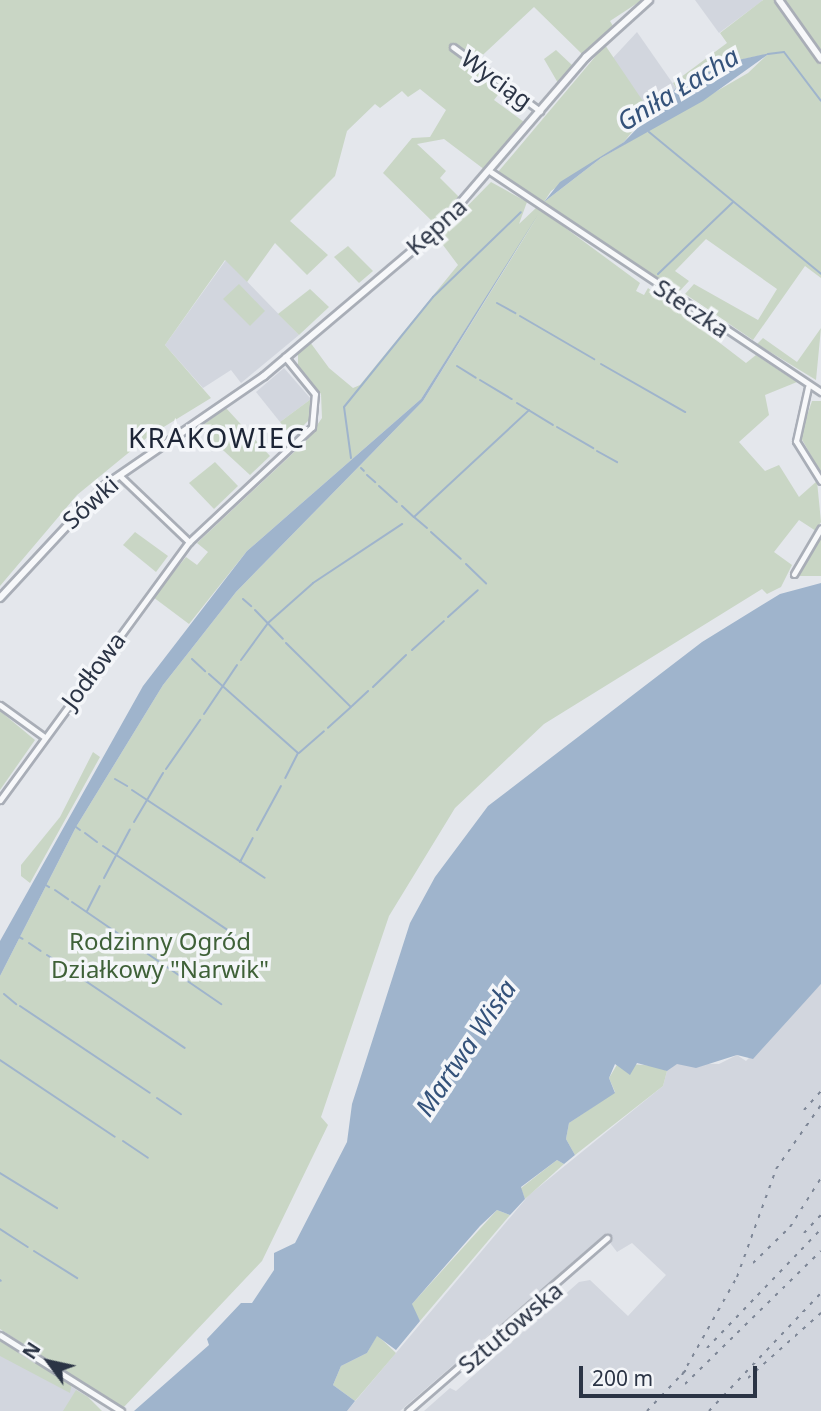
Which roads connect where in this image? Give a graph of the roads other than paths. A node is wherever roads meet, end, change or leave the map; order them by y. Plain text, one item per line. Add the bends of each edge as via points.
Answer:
1 (649, 0) edge
2 (779, 0) edge
3 (453, 47) dead end
4 (821, 59) edge
5 (540, 110) junction
6 (491, 172) junction
7 (285, 358) junction
8 (808, 387) junction
9 (821, 392) edge
10 (196, 423) joint
11 (119, 475) junction
12 (821, 481) edge
13 (821, 528) edge
14 (189, 541) junction
15 (794, 574) dead end
16 (0, 598) edge
17 (0, 705) edge
18 (43, 736) junction
19 (0, 800) edge
20 (607, 1238) dead end
21 (0, 1335) edge
22 (121, 1411) edge
23 (408, 1411) edge

1 - 5 street, Kępna via 594,49
2 - 4 street
3 - 5 street, Wyciąg
5 - 6 street, Kępna
6 - 7 street, Kępna via 438,229
6 - 8 street, Steczka
7 - 10 street, Kępna
7 - 14 street, Jodłowa via 315,394 315,420
8 - 9 street, Steczka
8 - 12 street via 796,441
10 - 11 street, Sówki
11 - 14 street
11 - 16 street, Sówki
13 - 15 street
14 - 18 street, Jodłowa
17 - 18 street
18 - 19 street, Jodłowa
20 - 23 street, Sztutowska
21 - 22 street

